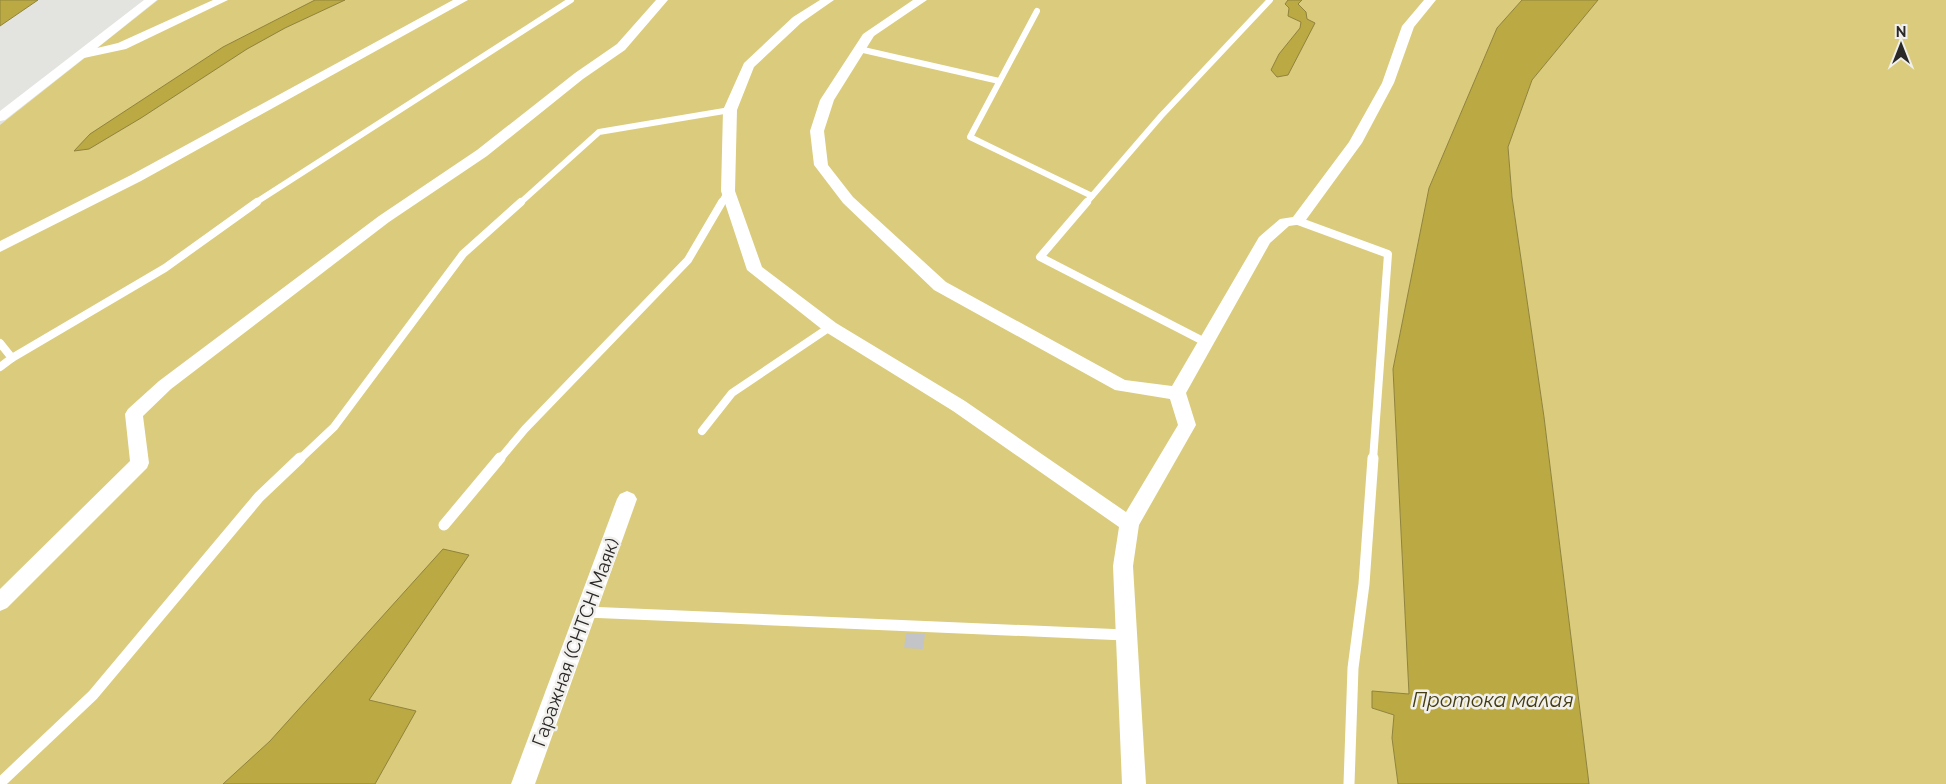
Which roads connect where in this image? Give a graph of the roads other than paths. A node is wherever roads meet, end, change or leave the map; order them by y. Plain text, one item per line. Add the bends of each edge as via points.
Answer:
1 (152, 0) edge
2 (222, 0) edge
3 (462, 0) edge
4 (571, 0) edge
5 (662, 0) edge
6 (828, 0) edge
7 (921, 0) edge
8 (1270, 0) edge
9 (1430, 0) edge
10 (1037, 11) dead end
11 (859, 49) junction
12 (78, 56) junction
13 (999, 81) junction
14 (730, 110) junction
15 (0, 117) edge
16 (728, 190) junction
17 (1092, 196) junction
18 (1298, 221) junction
19 (0, 247) edge
20 (830, 327) junction
21 (1205, 342) junction
22 (0, 343) edge
23 (12, 358) junction
24 (0, 366) edge
25 (1178, 393) junction
26 (702, 431) dead end
27 (627, 499) dead end
28 (444, 524) dead end
29 (1129, 524) junction
30 (0, 602) edge
31 (586, 612) junction
32 (1125, 635) junction
33 (0, 782) edge
34 (523, 784) edge
35 (1134, 784) edge
36 (1349, 784) edge

1 - 12 street
2 - 12 street via 122,46
3 - 19 street via 136,178
4 - 23 lane via 246,209 165,268
5 - 30 street via 620,47 482,153 384,218 165,384 134,414 140,463
6 - 14 street via 797,20 748,66
7 - 11 street via 869,34
8 - 17 lane via 1161,116
9 - 18 street via 1408,26 1388,83 1354,143
10 - 13 lane
11 - 13 lane
11 - 25 street via 827,100 817,130 821,165 848,200 940,286 1121,386
12 - 15 street
13 - 17 lane via 970,137
14 - 16 street
14 - 33 lane via 599,132 463,254 334,427 259,497 93,695
16 - 20 street via 755,270
16 - 28 lane via 688,260 525,429
17 - 21 lane via 1040,257
18 - 21 street via 1285,222 1264,240
18 - 36 lane via 1388,254 1364,584 1353,668
20 - 26 lane via 732,393
20 - 29 street via 959,406
21 - 25 street
22 - 23 lane
23 - 24 lane
25 - 29 street via 1187,425
27 - 31 street, Гаражная (СНТСН Маяк)
29 - 32 street via 1123,566
31 - 32 lane
31 - 34 street, Гаражная (СНТСН Маяк)
32 - 35 street

